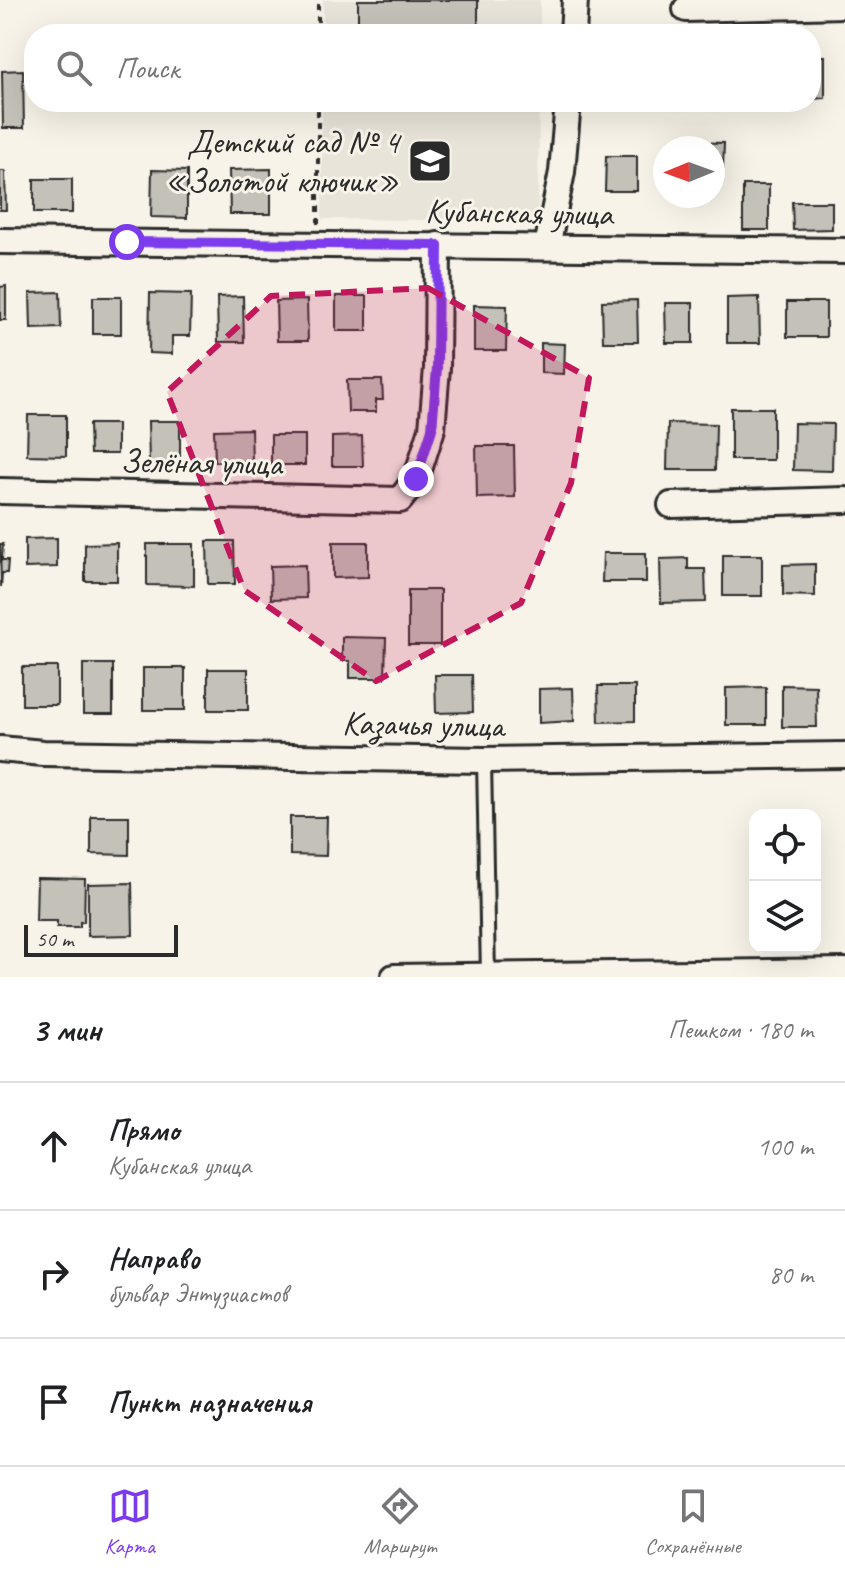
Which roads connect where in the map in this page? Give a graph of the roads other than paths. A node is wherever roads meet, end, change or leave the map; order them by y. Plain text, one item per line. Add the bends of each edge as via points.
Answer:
1 (575, 0) edge
2 (845, 5) edge
3 (686, 9) dead end
4 (574, 24) edge
5 (567, 112) edge
6 (0, 241) edge
7 (438, 245) junction
8 (547, 247) junction
9 (845, 251) edge
10 (0, 491) edge
11 (845, 500) edge
12 (671, 505) dead end
13 (0, 749) edge
14 (845, 755) edge
15 (484, 760) junction
16 (845, 971) edge
17 (488, 976) edge
18 (394, 977) edge

1 - 4 street
2 - 3 street
5 - 8 street
6 - 7 street, Кубанская улица
7 - 8 street, Кубанская улица
7 - 10 street, Зелёная улица via 432,429 416,479 400,500
8 - 9 street, Кубанская улица
11 - 12 street
13 - 15 street, Казачья улица
14 - 15 street, Казачья улица
15 - 17 lane
16 - 17 street
17 - 18 street

